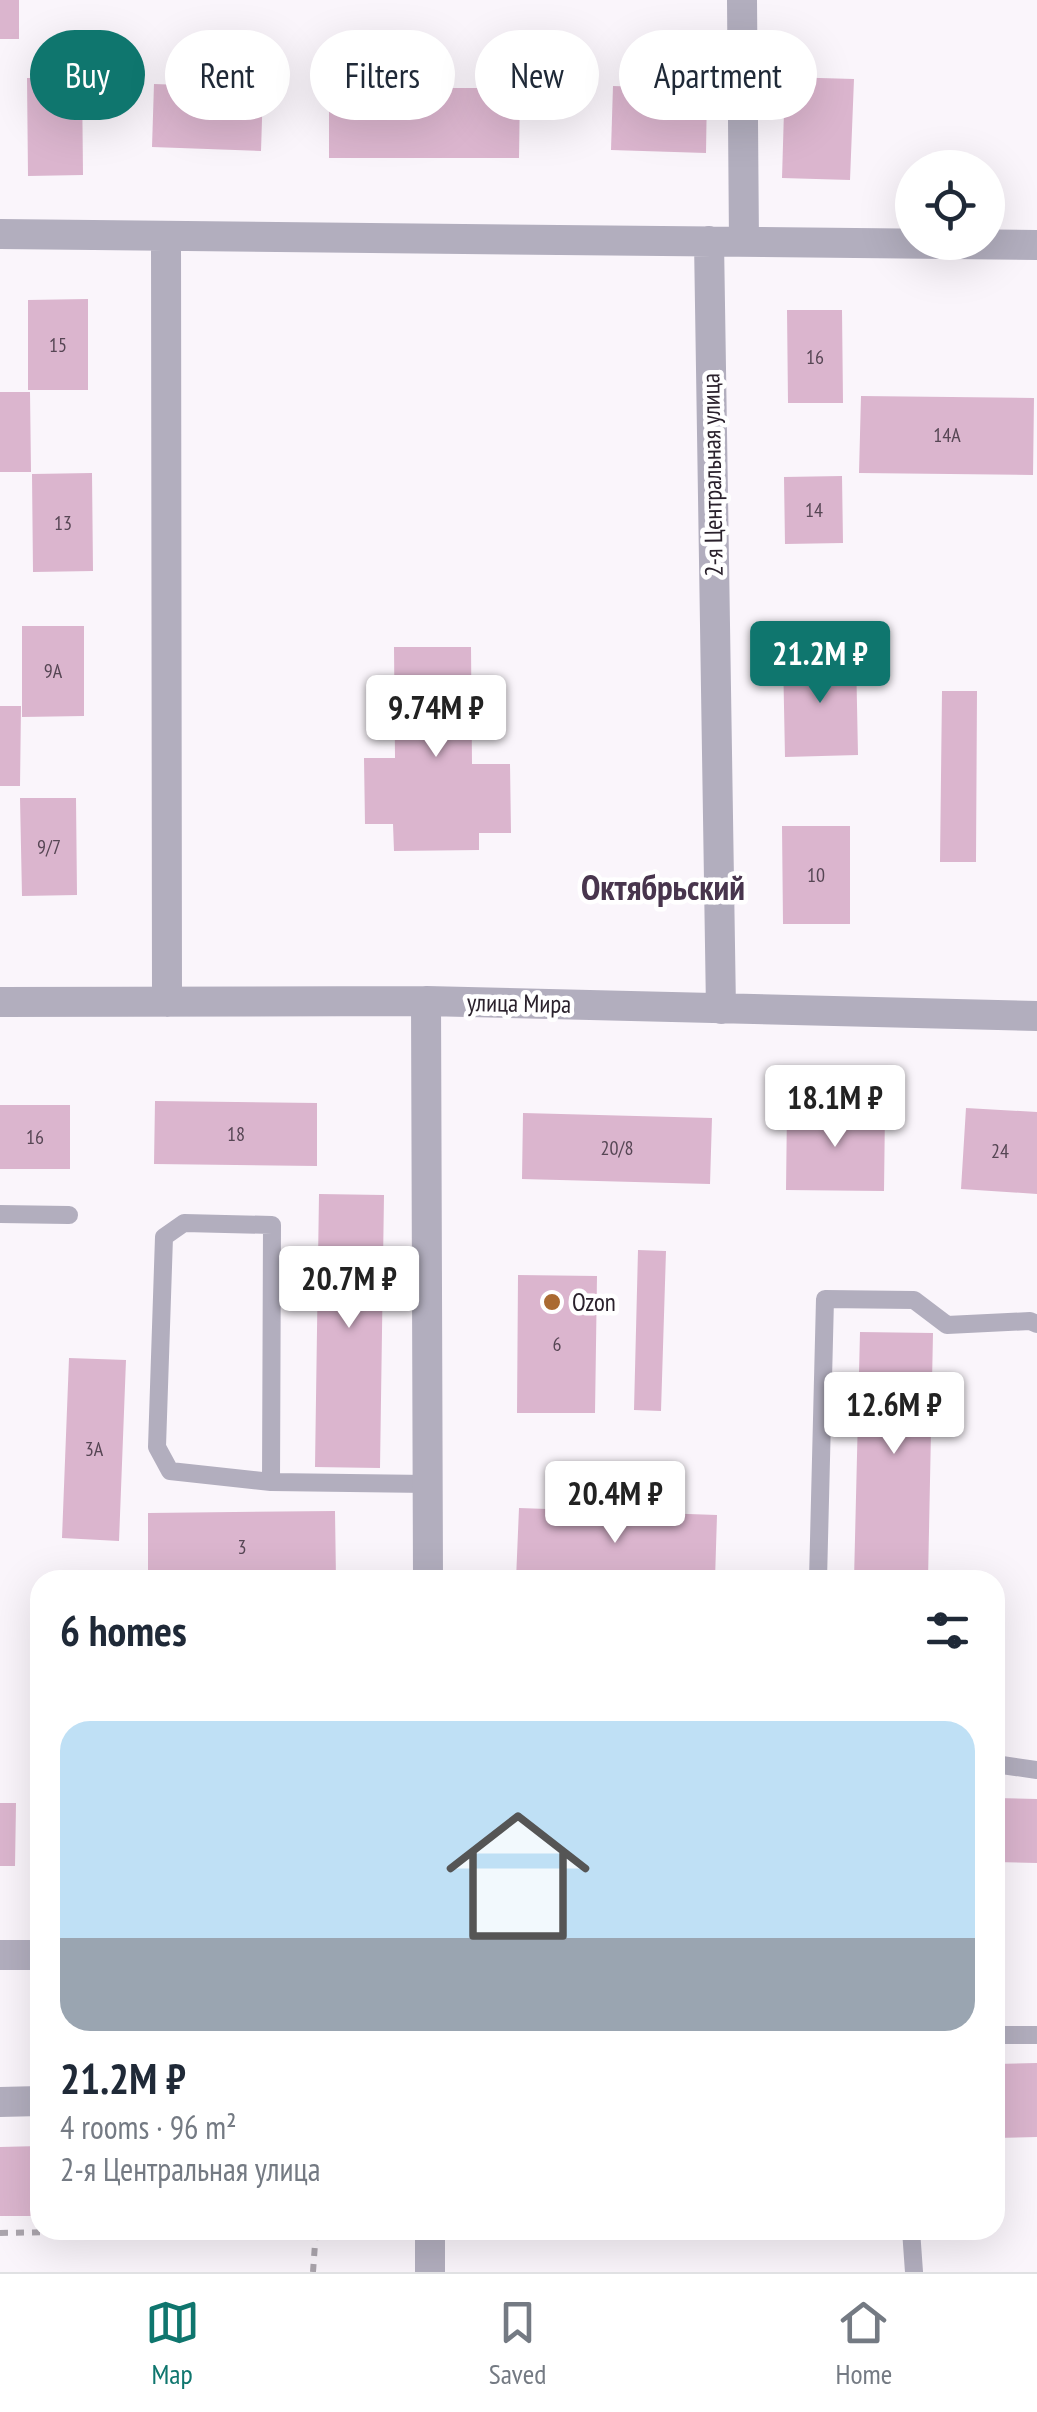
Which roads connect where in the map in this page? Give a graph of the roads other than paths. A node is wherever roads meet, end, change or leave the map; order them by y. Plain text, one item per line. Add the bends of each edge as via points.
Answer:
1 (742, 0) edge
2 (0, 234) edge
3 (166, 236) junction
4 (709, 241) junction
5 (744, 242) junction
6 (1037, 245) edge
7 (426, 1001) junction
8 (0, 1002) edge
9 (167, 1002) junction
10 (721, 1009) junction
11 (1037, 1016) edge
12 (0, 1214) edge
13 (68, 1215) dead end
14 (1037, 1324) edge
15 (271, 1482) junction
16 (428, 1484) junction
17 (428, 1570) edge
18 (818, 1570) edge
19 (1005, 1765) edge
20 (1037, 1770) edge
21 (30, 1954) edge
22 (0, 1955) edge
23 (1005, 2034) edge
24 (1037, 2034) edge
25 (30, 2101) edge
26 (0, 2102) edge
27 (430, 2240) edge
28 (912, 2240) edge
29 (430, 2272) edge
30 (914, 2272) edge

1 - 5 street
2 - 3 street
3 - 4 street
3 - 9 street
4 - 5 street
4 - 10 street, 2-я Центральная улица
5 - 6 street
7 - 9 street, улица Мира
7 - 10 street, улица Мира
7 - 16 street
8 - 9 street, улица Мира
10 - 11 street, улица Мира
12 - 13 lane
14 - 18 lane via 948,1325 914,1300 825,1298
15 - 15 lane via 272,1225 184,1223 164,1237 157,1448 170,1471
15 - 16 lane
16 - 17 street
19 - 20 lane
21 - 22 street
23 - 24 lane
25 - 26 street
27 - 29 street
28 - 30 lane

